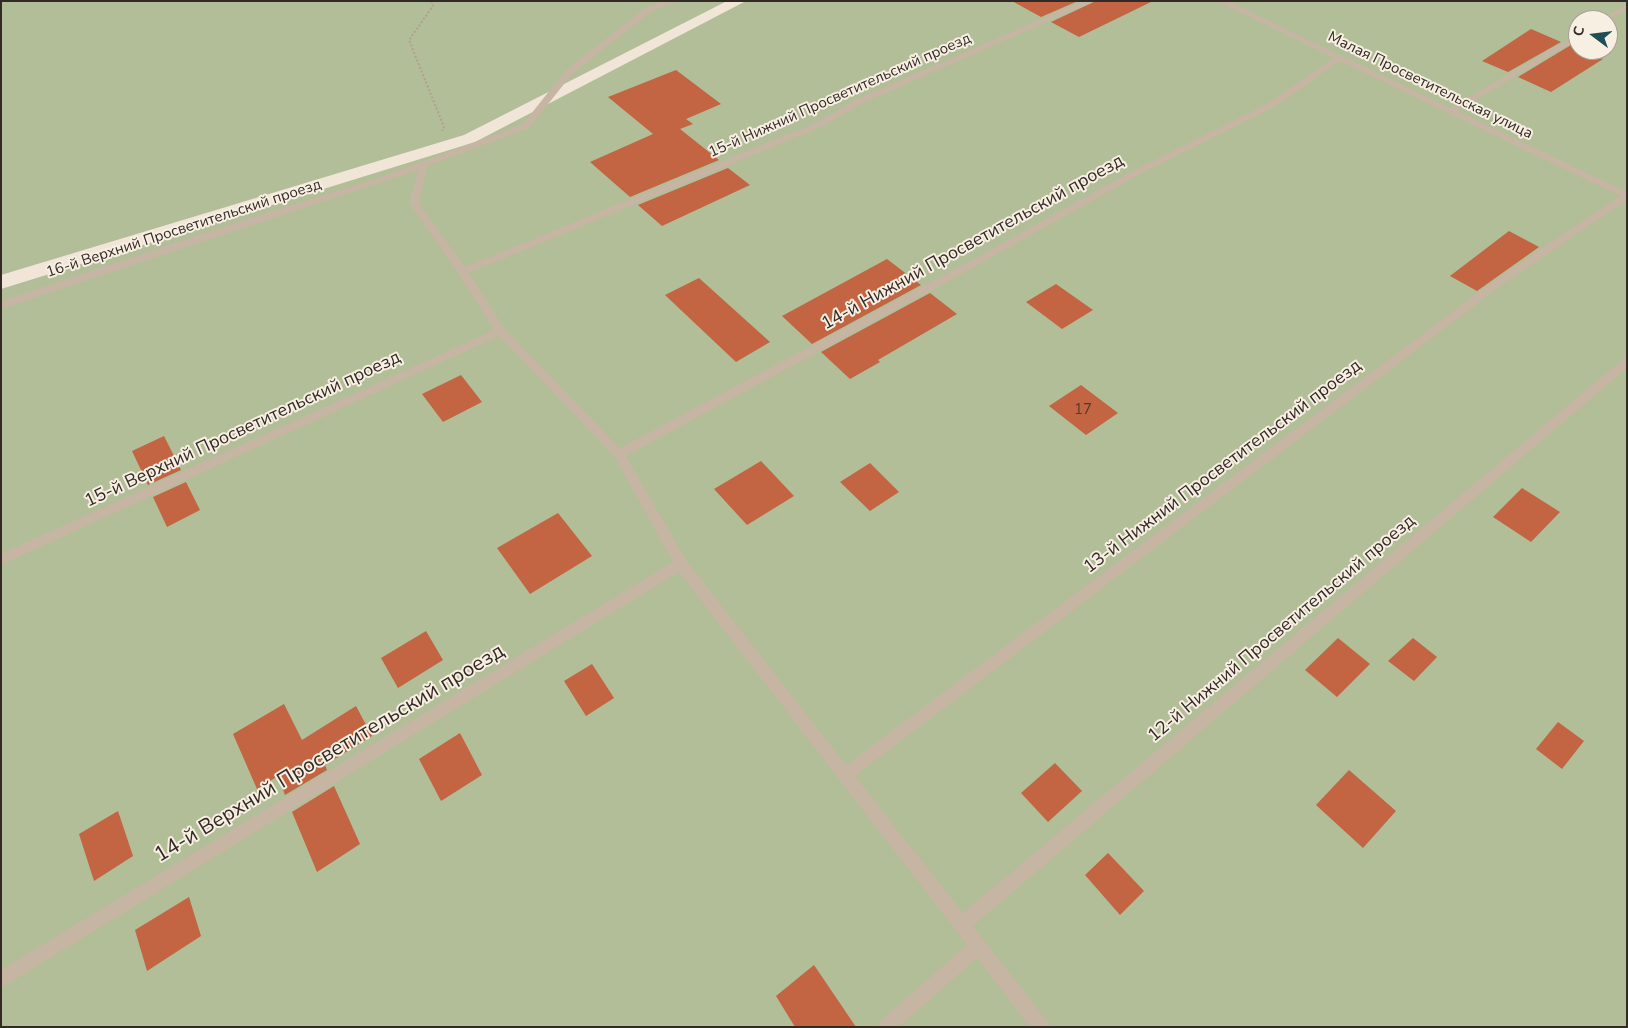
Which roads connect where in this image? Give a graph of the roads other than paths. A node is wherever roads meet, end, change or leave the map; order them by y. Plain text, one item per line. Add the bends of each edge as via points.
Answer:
1 (675, 1) edge
2 (1090, 1) edge
3 (1221, 1) edge
4 (1568, 42) edge
5 (1340, 58) junction
6 (1451, 112) junction
7 (423, 166) junction
8 (1627, 196) edge
9 (463, 272) junction
10 (1, 305) edge
11 (500, 331) junction
12 (1627, 362) edge
13 (619, 454) junction
14 (1, 560) edge
15 (681, 564) junction
16 (846, 774) junction
17 (961, 925) junction
18 (978, 946) junction
19 (1, 980) edge
20 (886, 1027) edge
21 (1041, 1027) edge

1 - 7 lane, 16-й Верхний Просветительский проезд via 649,9 569,72 526,126
2 - 9 lane, 15-й Нижний Просветительский проезд via 860,101 818,125
3 - 5 lane, Малая Просветительская улица
4 - 6 lane
5 - 6 lane, Малая Просветительская улица
5 - 13 lane, 14-й Нижний Просветительский проезд via 1273,104 1139,171
6 - 8 lane, Малая Просветительская улица
7 - 9 lane via 414,203
7 - 10 lane, 16-й Верхний Просветительский проезд
8 - 16 lane, 13-й Нижний Просветительский проезд via 1499,282
9 - 11 lane
11 - 13 lane
11 - 14 lane, 15-й Верхний Просветительский проезд
12 - 17 lane, 12-й Нижний Просветительский проезд
13 - 15 lane
15 - 16 lane
15 - 19 lane, 14-й Верхний Просветительский проезд
16 - 17 lane
17 - 18 lane
18 - 20 lane
18 - 21 lane

